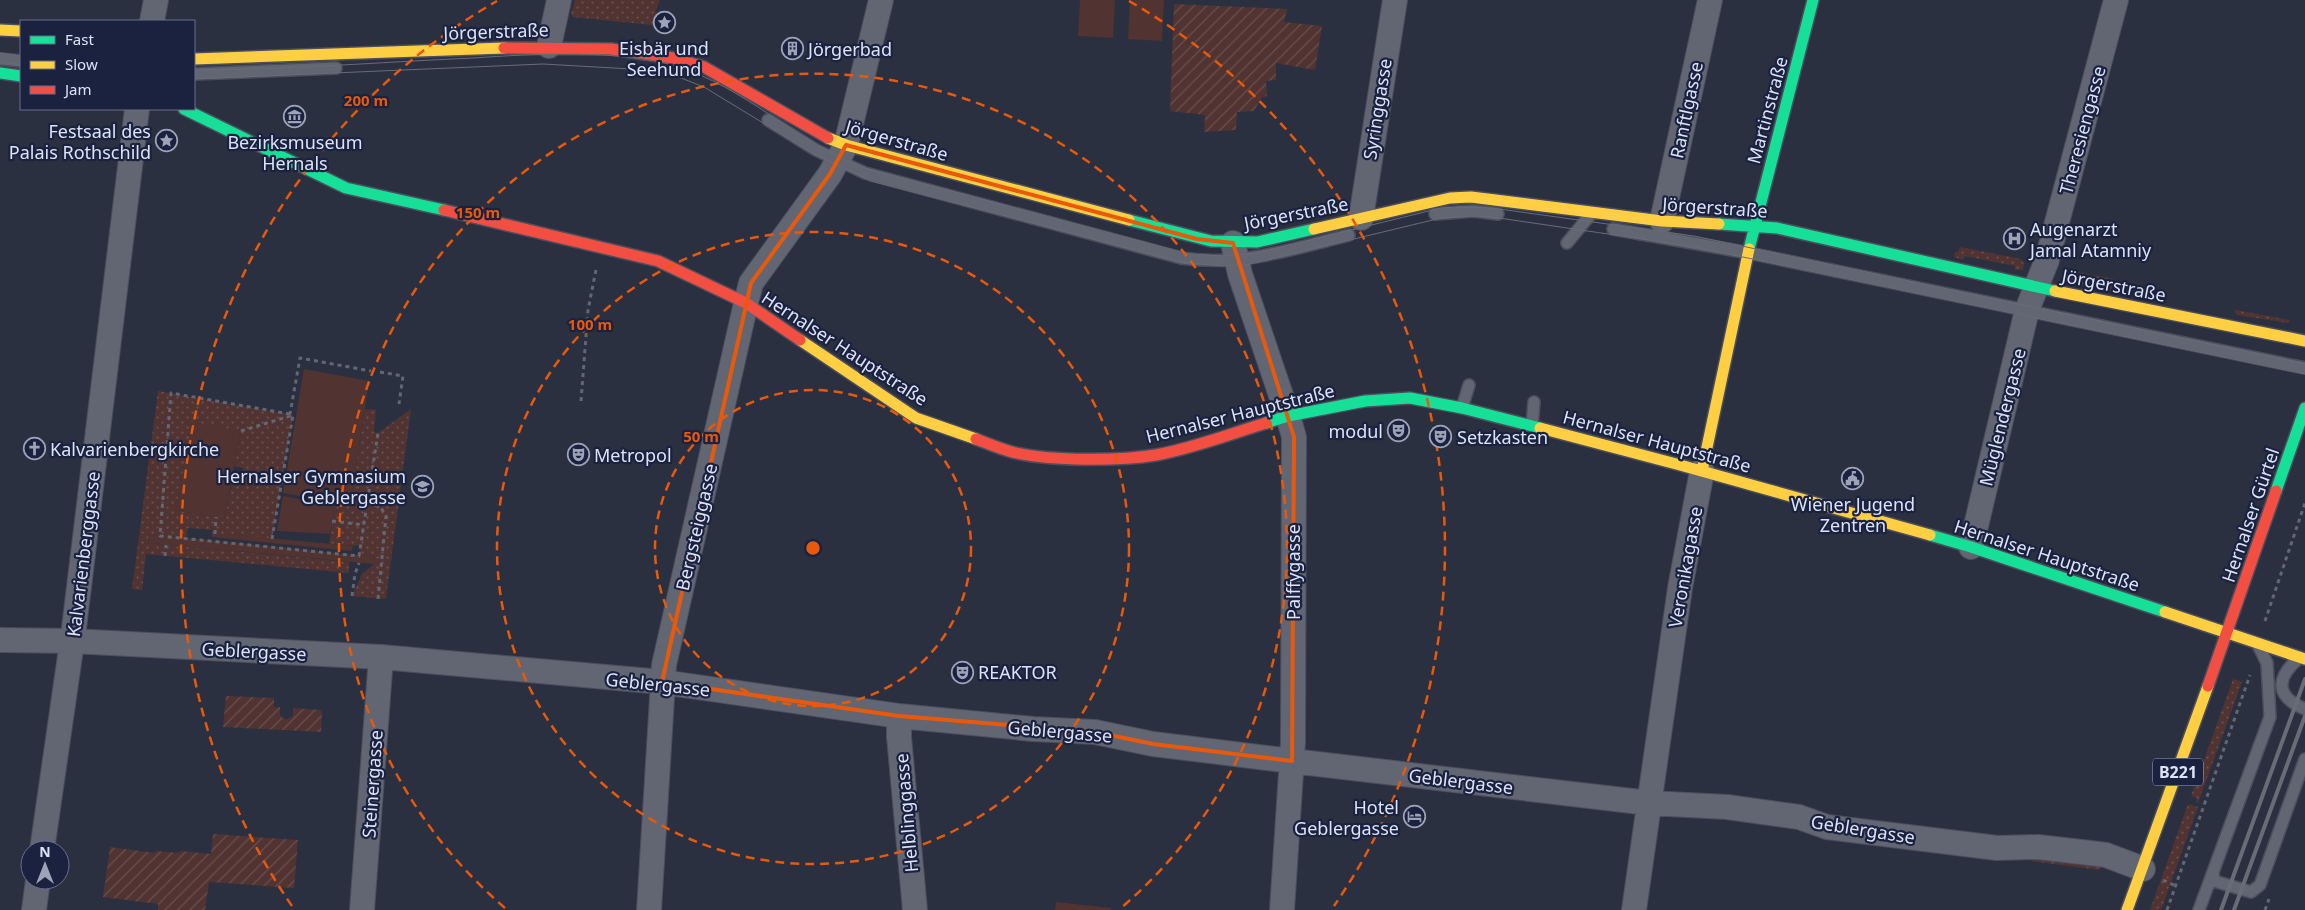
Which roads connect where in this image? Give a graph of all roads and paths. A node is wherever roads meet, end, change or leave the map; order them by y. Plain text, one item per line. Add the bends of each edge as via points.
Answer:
1 (156, 0) edge
2 (559, 0) edge
3 (881, 0) edge
4 (1395, 0) edge
5 (1710, 0) edge
6 (1814, 0) edge
7 (2116, 0) edge
8 (152, 20) edge
9 (0, 30) edge
10 (20, 31) edge
11 (541, 53) junction
12 (0, 59) edge
13 (195, 59) edge
14 (20, 61) edge
15 (588, 61) dead end
16 (615, 61) dead end
17 (345, 68) dead end
18 (673, 70) dead end
19 (0, 73) edge
20 (195, 74) edge
21 (20, 76) edge
22 (136, 110) edge
23 (186, 110) edge
24 (758, 114) dead end
25 (841, 153) junction
26 (1592, 212) junction
27 (1509, 215) dead end
28 (1428, 216) dead end
29 (1662, 221) junction
30 (1564, 222) dead end
31 (1582, 224) junction
32 (1362, 225) junction
33 (1753, 228) junction
34 (1567, 243) dead end
35 (1235, 252) junction
36 (1749, 253) junction
37 (596, 266) dead end
38 (2036, 287) junction
39 (746, 303) junction
40 (2028, 310) junction
41 (2305, 341) edge
42 (2305, 368) edge
43 (371, 371) dead end
44 (380, 372) dead end
45 (1469, 386) dead end
46 (581, 401) dead end
47 (1534, 402) dead end
48 (399, 404) dead end
49 (1462, 408) junction
50 (2305, 408) edge
51 (291, 414) junction
52 (1288, 416) junction
53 (1532, 426) junction
54 (241, 432) dead end
55 (378, 432) dead end
56 (1702, 471) junction
57 (2305, 503) edge
58 (367, 504) junction
59 (216, 517) dead end
60 (332, 521) dead end
61 (364, 525) junction
62 (215, 534) dead end
63 (272, 539) dead end
64 (166, 545) dead end
65 (1971, 547) junction
66 (165, 556) dead end
67 (359, 563) dead end
68 (352, 596) dead end
69 (378, 599) dead end
70 (2227, 634) junction
71 (0, 640) edge
72 (72, 641) junction
73 (2258, 643) junction
74 (381, 657) junction
75 (2303, 658) edge
76 (662, 682) junction
77 (2291, 703) junction
78 (2305, 708) edge
79 (899, 716) junction
80 (2270, 717) junction
81 (2305, 759) edge
82 (1292, 761) junction
83 (1649, 803) junction
84 (43, 840) edge
85 (2143, 869) junction
86 (2213, 872) junction
87 (37, 890) edge
88 (34, 910) edge
89 (362, 910) edge
90 (649, 910) edge
91 (915, 910) edge
92 (1282, 910) edge
93 (1634, 910) edge
94 (2127, 910) edge
95 (2167, 910) edge
96 (2199, 910) edge

1 - 8 street
2 - 11 street
3 - 25 street, Bergsteiggasse
4 - 32 street, Syringgasse
5 - 29 street, Ranftlgasse
6 - 33 main road, Martinstraße
7 - 38 street, Theresiengasse via 2047,260
9 - 10 main road
11 - 13 main road, Jörgerstraße
11 - 15 lane
11 - 25 main road, Jörgerstraße via 634,50 684,60 704,67 822,136
12 - 14 lane
16 - 18 lane
17 - 20 lane
19 - 21 main road
22 - 72 street, Kalvarienberggasse
23 - 39 main road, Hernalser Hauptstraße via 346,188 638,255 680,270
24 - 25 lane
25 - 35 main road, Jörgerstraße via 1197,239
25 - 35 lane via 855,170 1180,258 1208,261
25 - 39 street, Bergsteiggasse via 830,174 751,283
26 - 29 main road, Jörgerstraße
26 - 31 lane
26 - 32 main road, Jörgerstraße via 1462,196
27 - 28 lane via 1473,212
29 - 33 main road, Jörgerstraße
30 - 31 lane
31 - 34 lane
31 - 36 lane
32 - 35 main road, Jörgerstraße via 1257,242
32 - 35 lane via 1269,255
33 - 36 main road, Veronikagasse
33 - 38 main road, Jörgerstraße via 1777,228 1829,238
35 - 52 street, Palffygasse
36 - 40 lane
36 - 56 main road, Veronikagasse
37 - 46 path via 588,310
38 - 40 street, Müglendergasse
38 - 41 main road, Jörgerstraße
39 - 52 main road, Hernalser Hauptstraße via 916,418 1016,453 1065,458 1155,455
39 - 76 street, Bergsteiggasse
40 - 42 lane
40 - 65 street, Müglendergasse
43 - 51 path via 300,358
44 - 48 path via 403,376
45 - 49 lane
47 - 53 lane
49 - 52 main road, Hernalser Hauptstraße via 1410,398 1365,401
49 - 53 main road, Hernalser Hauptstraße
50 - 70 main road, Hernalser Gürtel / B221
51 - 54 path
51 - 61 path via 171,393 160,536 359,556
51 - 63 path
52 - 82 street, Palffygasse via 1294,438
53 - 56 main road, Hernalser Hauptstraße
55 - 58 path
56 - 65 main road, Hernalser Hauptstraße
56 - 83 street, Veronikagasse via 1680,588
57 - 73 path
58 - 61 path
58 - 69 path via 380,506 386,516
59 - 62 path
60 - 61 path
64 - 66 path
65 - 70 main road, Hernalser Hauptstraße
67 - 68 path
70 - 73 main road
70 - 85 main road, Hernalser Gürtel / B221
71 - 72 street, Geblergasse
72 - 74 street, Geblergasse
72 - 84 street, Kalvarienberggasse
73 - 75 main road
73 - 80 lane via 2267,663
73 - 95 path via 2248,683
74 - 76 street, Geblergasse
74 - 89 street, Steinergasse
75 - 77 lane via 2287,668 2283,677 2282,691
76 - 79 street, Geblergasse
76 - 90 street, Bergsteiggasse
77 - 78 lane
77 - 80 lane via 2279,705
79 - 82 street, Geblergasse via 1095,732 1153,744
79 - 91 street, Helblinggasse
80 - 86 lane
81 - 86 lane via 2260,885 2251,892 2214,881
82 - 83 street, Geblergasse
82 - 92 street, Palffygasse
83 - 85 street, Geblergasse via 1728,807 1799,818 1827,827 1997,848 2038,847 2098,854
83 - 93 street, Veronikagasse
85 - 94 main road, Hernalser Gürtel / B221
86 - 96 lane
87 - 88 street

